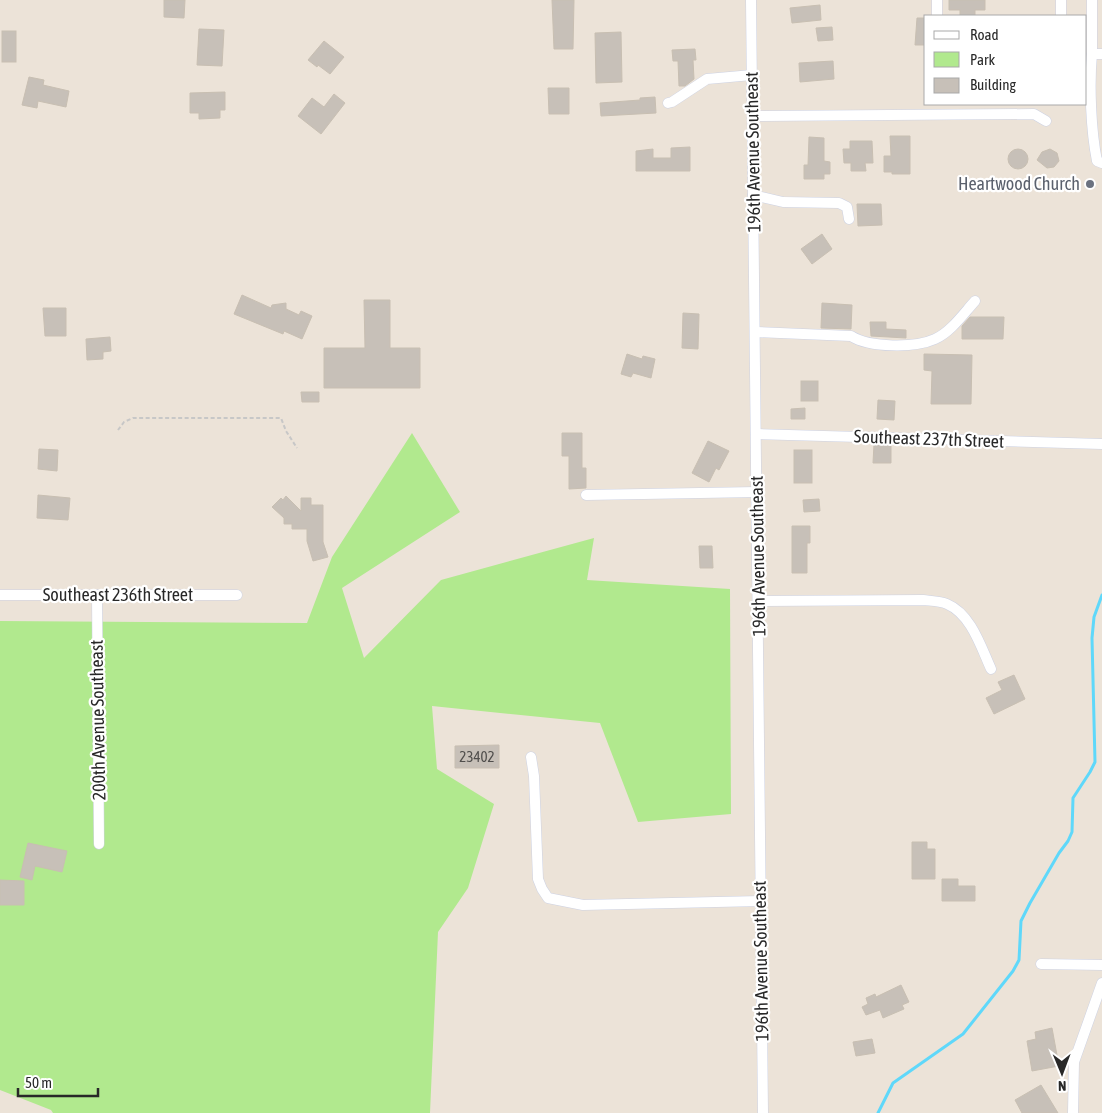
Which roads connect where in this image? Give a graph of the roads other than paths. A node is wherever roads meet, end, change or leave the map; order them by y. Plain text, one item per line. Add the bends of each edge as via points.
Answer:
1 (751, 0) edge
2 (937, 0) edge
3 (1061, 0) edge
4 (1092, 0) edge
5 (937, 15) edge
6 (1061, 15) edge
7 (1097, 21) edge
8 (1097, 54) edge
9 (752, 75) junction
10 (668, 103) dead end
11 (753, 116) junction
12 (1046, 121) dead end
13 (1102, 164) edge
14 (754, 195) junction
15 (849, 220) dead end
16 (975, 301) dead end
17 (755, 332) junction
18 (756, 434) junction
19 (1102, 444) edge
20 (757, 492) junction
21 (586, 495) dead end
22 (0, 595) edge
23 (97, 595) junction
24 (237, 595) dead end
25 (758, 601) junction
26 (991, 669) dead end
27 (531, 757) dead end
28 (99, 844) dead end
29 (761, 901) junction
30 (1041, 964) dead end
31 (1102, 965) edge
32 (1102, 982) edge
33 (763, 1113) edge
34 (1073, 1113) edge

1 - 9 street, 196th Avenue Southeast
2 - 5 street
3 - 6 street
4 - 7 street
7 - 8 street
8 - 13 street via 1091,67 1093,140 1097,161
9 - 10 street via 707,79
9 - 11 street, 196th Avenue Southeast
11 - 12 street via 1034,114
11 - 14 street, 196th Avenue Southeast
14 - 15 street via 783,202 839,203 847,207
14 - 17 street, 196th Avenue Southeast
16 - 17 street via 936,339 909,345 870,344 851,336
17 - 18 street, 196th Avenue Southeast
18 - 19 street, Southeast 237th Street
18 - 20 street, 196th Avenue Southeast
20 - 21 street
20 - 25 street, 196th Avenue Southeast
22 - 23 street, Southeast 236th Street
23 - 24 street, Southeast 236th Street
23 - 28 street, 200th Avenue Southeast
25 - 26 street via 924,600 946,603 960,613 973,629
25 - 29 street, 196th Avenue Southeast
27 - 29 street via 538,879 548,898 583,905
29 - 33 street, 196th Avenue Southeast
30 - 31 street
32 - 34 street via 1074,1062

